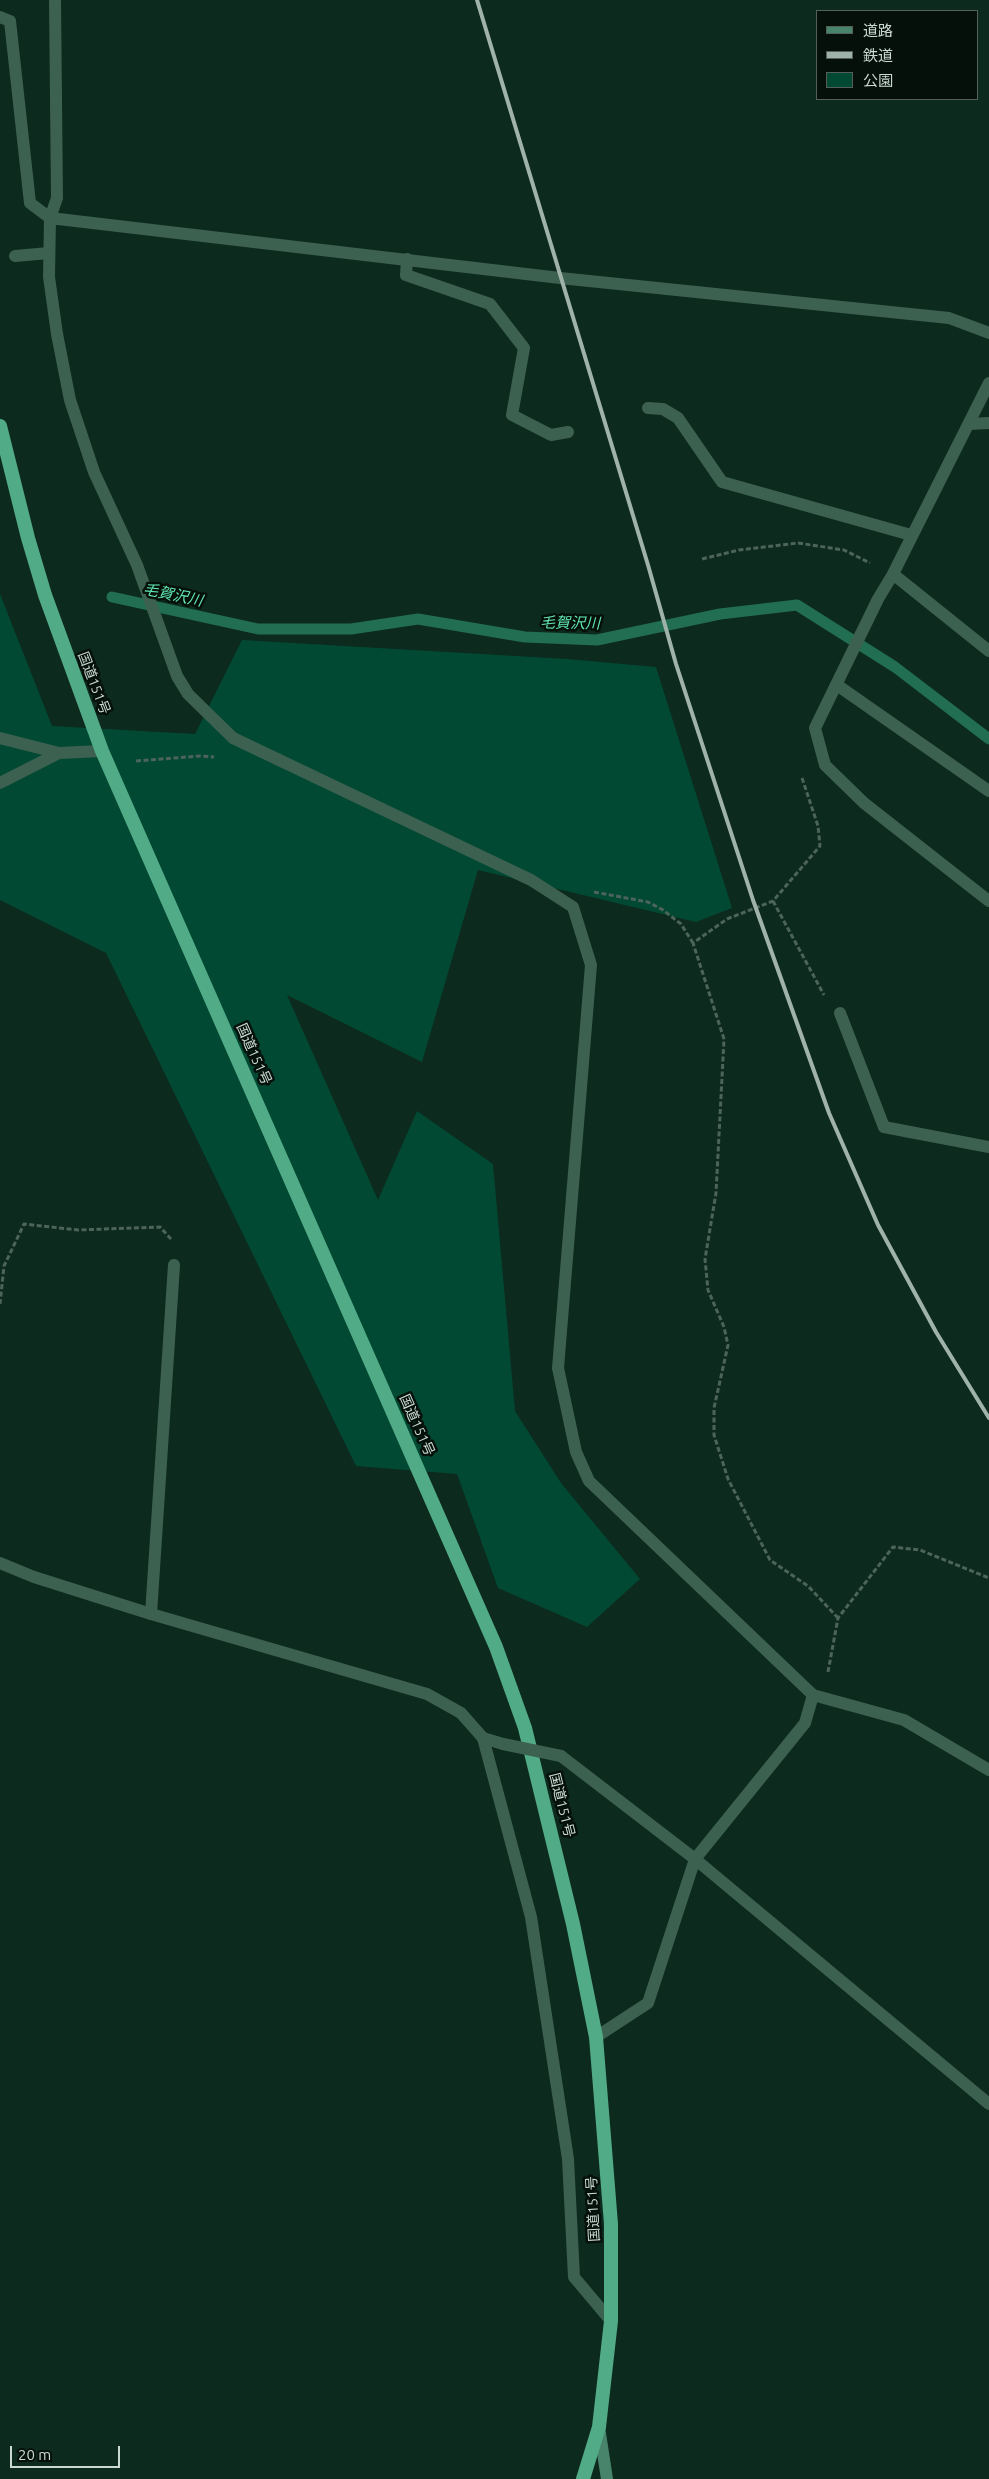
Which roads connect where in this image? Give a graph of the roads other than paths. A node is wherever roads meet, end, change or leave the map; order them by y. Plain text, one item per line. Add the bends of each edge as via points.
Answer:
1 (56, 0) edge
2 (0, 17) edge
3 (50, 218) junction
4 (49, 253) junction
5 (14, 256) dead end
6 (407, 259) junction
7 (989, 333) edge
8 (989, 383) edge
9 (648, 408) dead end
10 (989, 423) edge
11 (969, 424) junction
12 (0, 426) edge
13 (568, 432) dead end
14 (911, 535) junction
15 (893, 574) junction
16 (989, 651) edge
17 (837, 684) junction
18 (0, 738) edge
19 (102, 751) junction
20 (59, 753) junction
21 (0, 783) edge
22 (989, 791) edge
23 (989, 901) edge
24 (840, 1013) road end
25 (989, 1147) edge
26 (174, 1265) road end
27 (0, 1563) edge
28 (151, 1614) junction
29 (813, 1695) junction
30 (483, 1738) junction
31 (989, 1770) edge
32 (696, 1859) junction
33 (596, 2037) junction
34 (989, 2104) edge
35 (611, 2321) junction
36 (599, 2427) junction
37 (583, 2479) edge
38 (608, 2479) edge

1 - 3 street via 57,198
2 - 3 street via 10,20 30,203
3 - 4 street
3 - 6 street
4 - 5 street
4 - 29 street via 49,277 70,400 94,472 137,565 174,668 188,694 233,738 531,880 573,907 591,965 558,1368 576,1452 589,1481
6 - 7 street via 949,318
6 - 13 street via 406,275 490,304 524,348 512,415 551,435
8 - 11 street
9 - 14 street via 663,409 678,418 722,482
10 - 11 street
11 - 14 street
12 - 19 highway, 国道151号 via 45,595
14 - 15 street
15 - 16 street
15 - 17 street
17 - 22 street
17 - 23 street via 814,728 825,765 864,803
18 - 20 street
19 - 20 street
19 - 33 highway, 国道151号 via 496,1647 525,1728 547,1811
20 - 21 street
24 - 25 street via 884,1127
26 - 28 street
27 - 28 street
28 - 30 street via 427,1694 461,1714
29 - 31 street via 904,1720
29 - 32 street via 805,1723
30 - 32 street, bridge via 562,1756
30 - 35 street via 531,1917 568,2158 574,2277
32 - 33 street via 648,2003
32 - 34 street
33 - 35 highway, 国道151号 via 611,2224
35 - 36 highway, 国道151号
36 - 37 highway, 国道151号
36 - 38 main road

